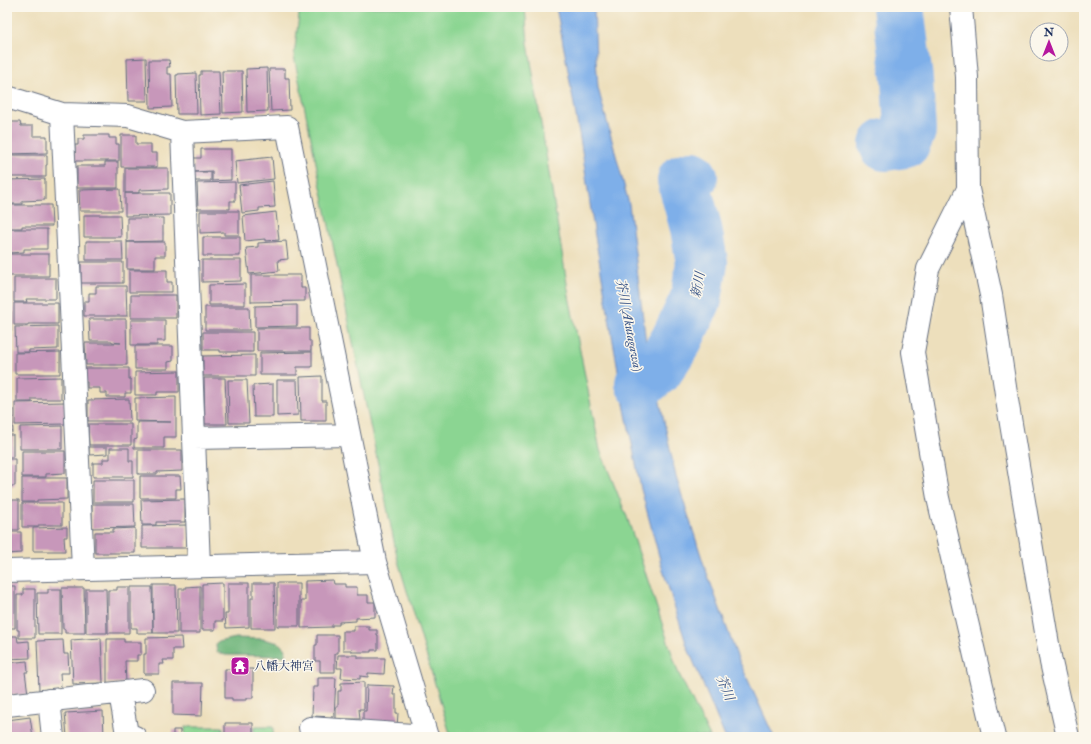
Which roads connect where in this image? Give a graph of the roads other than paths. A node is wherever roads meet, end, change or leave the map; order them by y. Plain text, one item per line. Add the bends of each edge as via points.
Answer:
1 (961, 7) edge
2 (7, 97) edge
3 (62, 114) junction
4 (182, 132) junction
5 (968, 189) junction
6 (350, 435) junction
7 (194, 438) junction
8 (376, 562) junction
9 (199, 566) junction
10 (83, 569) junction
11 (7, 570) edge
12 (143, 690) dead end
13 (120, 693) junction
14 (49, 700) junction
15 (7, 705) edge
16 (310, 728) dead end
17 (53, 737) edge
18 (135, 737) edge
19 (427, 737) edge
20 (994, 737) edge
21 (1068, 737) edge

1 - 5 street via 967,77
2 - 3 street
3 - 4 street via 128,116
3 - 10 street
4 - 6 street via 288,127
4 - 7 street
5 - 20 street via 928,269 913,352 938,498
5 - 21 street via 991,295 1048,639
6 - 7 street
6 - 8 street
7 - 9 street
8 - 9 street
8 - 19 street
9 - 10 street
10 - 11 street
12 - 13 street
13 - 14 street
13 - 18 street via 127,734
14 - 15 street
14 - 17 street
16 - 19 street

